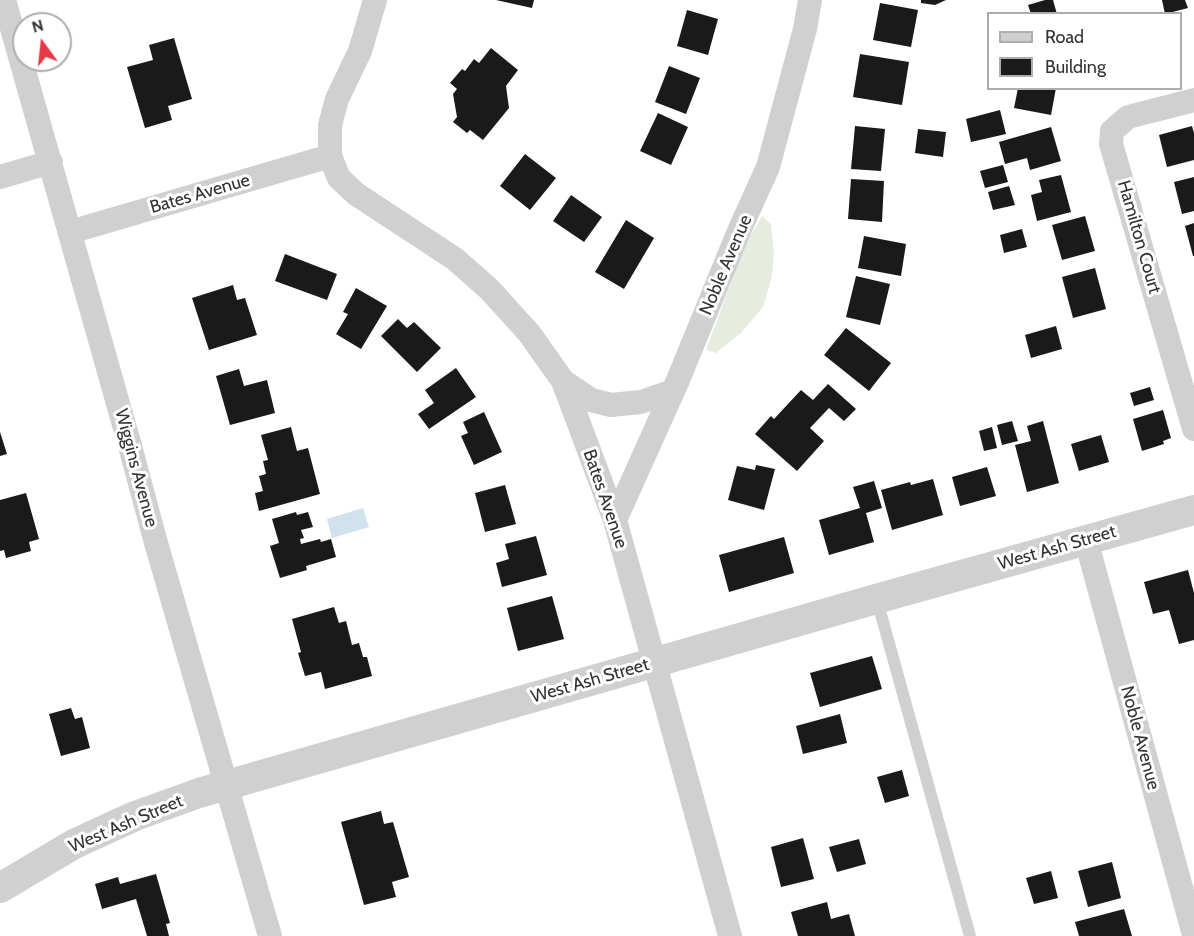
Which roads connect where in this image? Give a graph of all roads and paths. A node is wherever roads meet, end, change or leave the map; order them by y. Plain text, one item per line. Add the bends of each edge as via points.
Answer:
1 (4, 0) edge
2 (375, 0) edge
3 (810, 0) edge
4 (1194, 100) edge
5 (330, 156) junction
6 (51, 162) junction
7 (0, 177) edge
8 (70, 232) junction
9 (563, 381) junction
10 (674, 391) junction
11 (1194, 429) edge
12 (1194, 510) edge
13 (615, 520) junction
14 (1086, 540) junction
15 (876, 599) junction
16 (654, 663) junction
17 (227, 784) junction
18 (0, 888) edge
19 (1194, 935) edge
20 (270, 936) edge
21 (730, 936) edge
22 (970, 936) edge

1 - 6 street, Wiggins Avenue
2 - 5 street, Bates Avenue via 360,51 337,99 330,125
3 - 10 street, Noble Avenue via 768,167
4 - 11 street, Hamilton Court via 1128,117 1112,131 1111,144
5 - 8 street, Bates Avenue
5 - 9 street, Bates Avenue via 339,178 356,194 455,259 489,289 530,333
6 - 7 street
6 - 8 street, Wiggins Avenue
8 - 17 street, Wiggins Avenue
9 - 10 street via 591,400 611,405 641,402
9 - 13 street, Bates Avenue
10 - 13 street, Noble Avenue
12 - 14 street, West Ash Street
13 - 16 street, Bates Avenue
14 - 15 street, West Ash Street
14 - 19 street, Noble Avenue
15 - 16 street, West Ash Street
15 - 22 lane
16 - 17 street, West Ash Street
16 - 21 street, Bates Avenue
17 - 18 street, West Ash Street via 135,816 74,844
17 - 20 street, Wiggins Avenue

